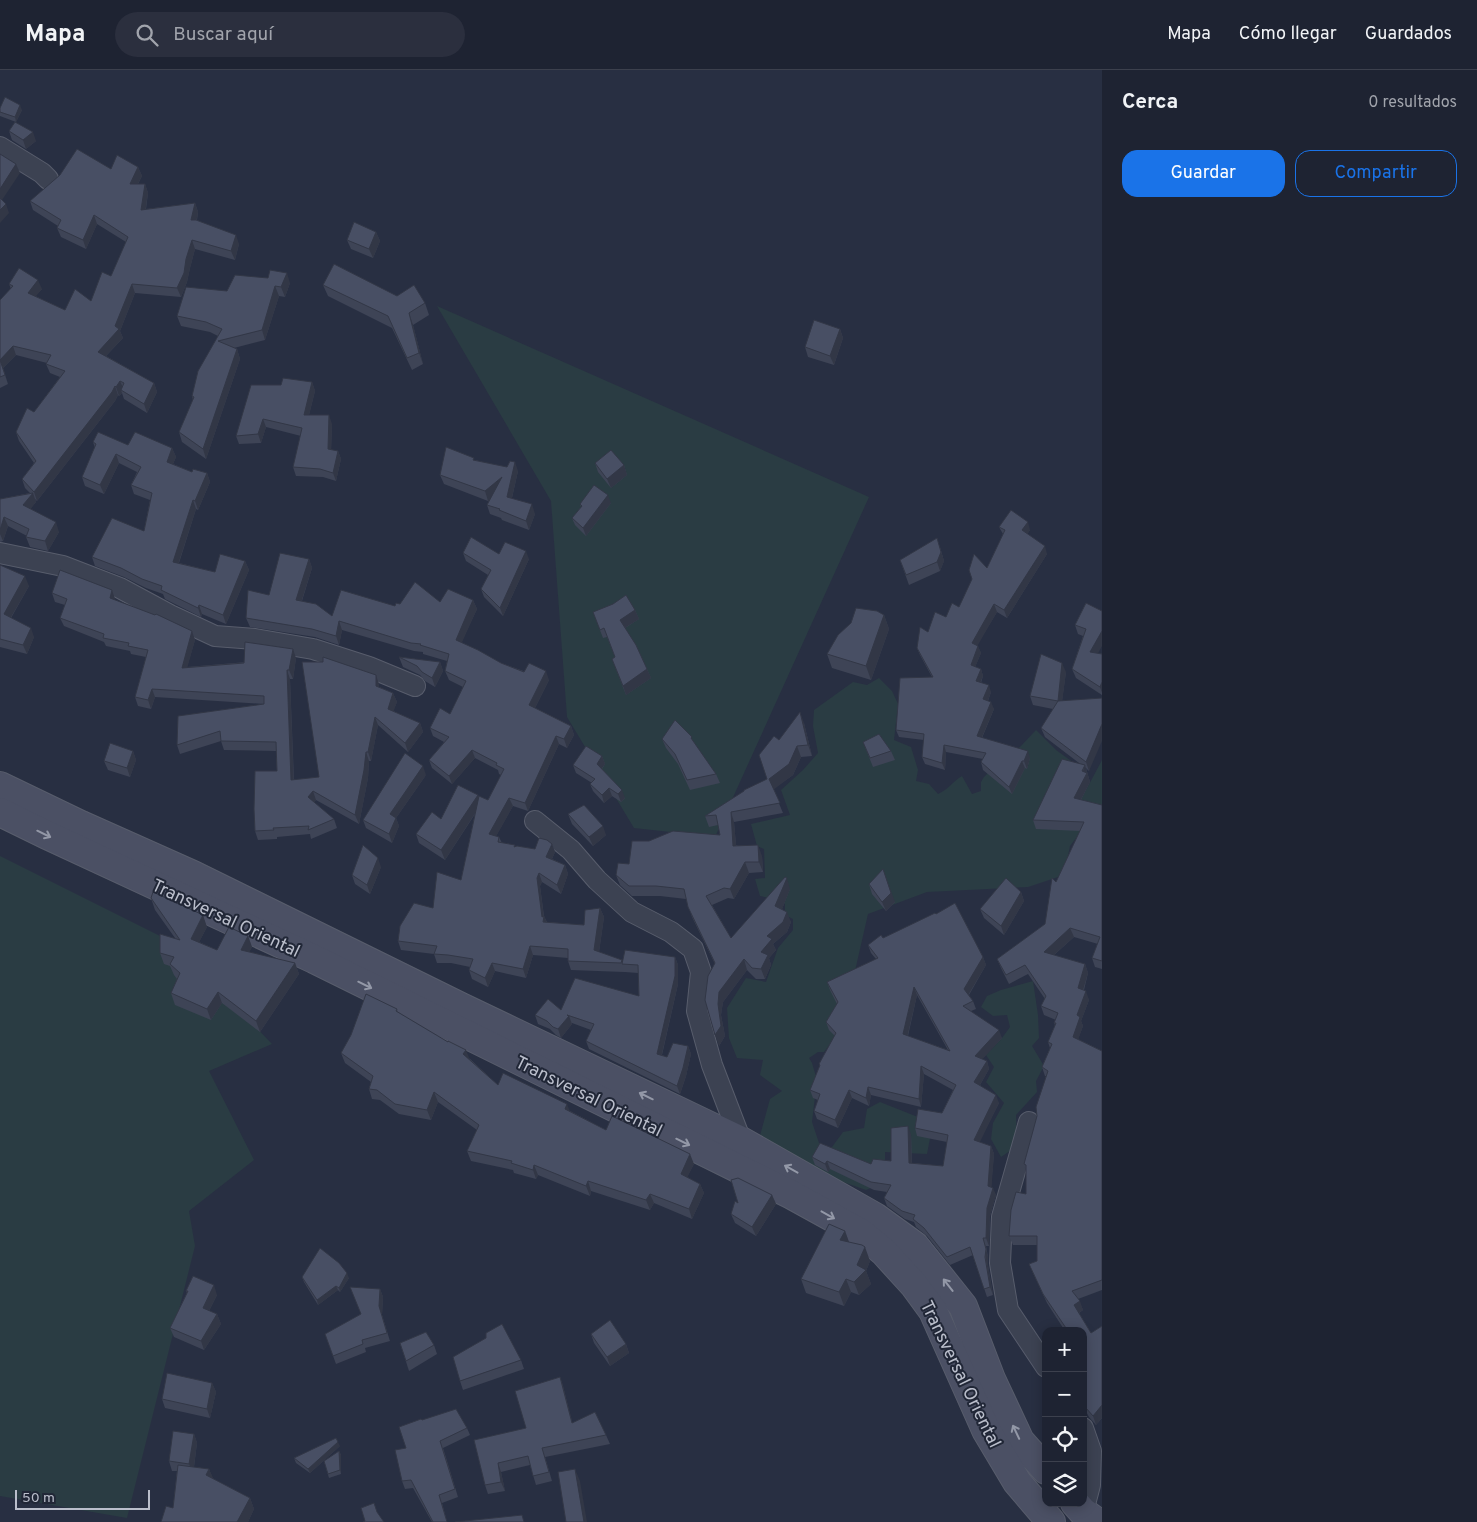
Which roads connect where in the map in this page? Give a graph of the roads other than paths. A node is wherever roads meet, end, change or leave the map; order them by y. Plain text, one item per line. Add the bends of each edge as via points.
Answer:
1 (0, 147) edge
2 (48, 179) dead end
3 (0, 553) edge
4 (415, 686) dead end
5 (0, 786) edge
6 (0, 812) edge
7 (535, 820) dead end
8 (330, 956) junction
9 (1029, 1122) dead end
10 (741, 1141) junction
11 (1042, 1361) edge
12 (1087, 1440) edge
13 (1042, 1466) edge
14 (1085, 1512) edge
15 (1051, 1522) edge

1 - 2 street
3 - 4 street via 63,566 120,588 215,636 313,649
5 - 8 main road, Transversal Oriental via 210,883
6 -> 8 main road, Transversal Oriental via 314,959
7 - 10 street via 571,850 632,912 671,932 693,949 701,972 697,1011 712,1065
10 -> 8 main road, Transversal Oriental
8 -> 15 main road, Transversal Oriental via 861,1233 884,1252 934,1311 986,1430 1017,1482
9 - 11 street via 1002,1217 1000,1263 1008,1310
13 -> 10 main road, Transversal Oriental via 1020,1441 991,1379 963,1306 915,1246 875,1216
12 - 14 street via 1091,1451

